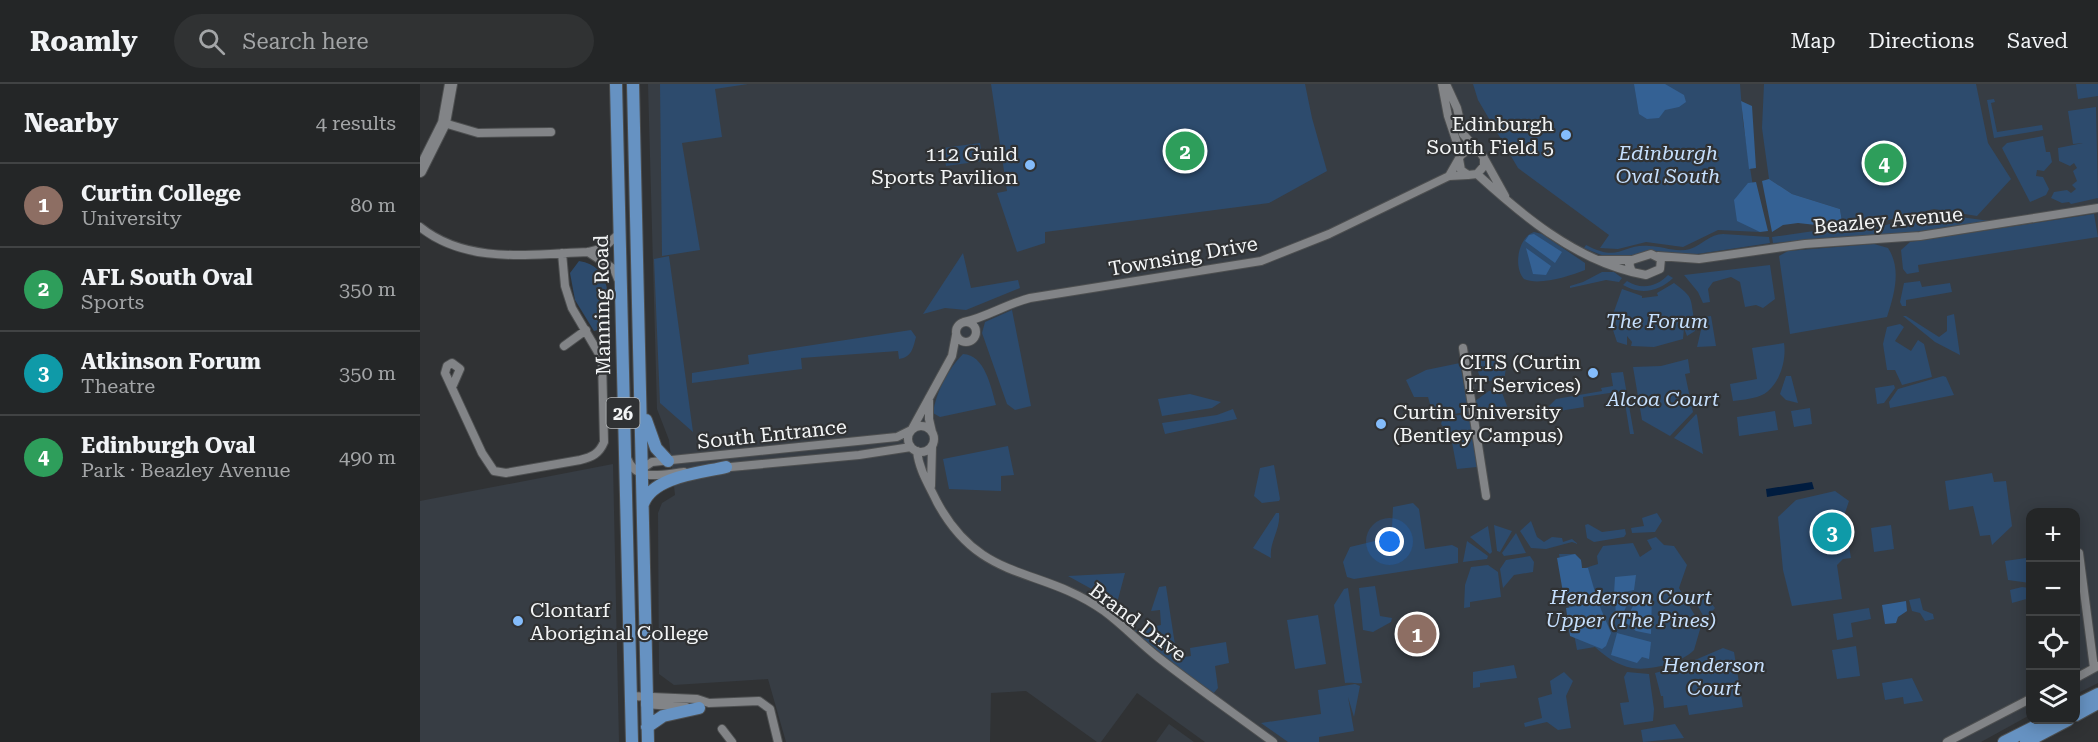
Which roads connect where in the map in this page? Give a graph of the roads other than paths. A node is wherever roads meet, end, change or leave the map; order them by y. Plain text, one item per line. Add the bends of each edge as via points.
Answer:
1 (451, 84) edge
2 (616, 84) edge
3 (633, 84) edge
4 (1444, 84) edge
5 (444, 123) junction
6 (551, 132) dead end
7 (1477, 150) junction
8 (1460, 157) junction
9 (1484, 158) junction
10 (420, 171) edge
11 (1473, 175) junction
12 (1449, 176) junction
13 (1508, 202) junction
14 (2098, 208) edge
15 (420, 227) edge
16 (620, 233) junction
17 (588, 252) junction
18 (562, 253) junction
19 (1658, 256) junction
20 (1682, 259) junction
21 (1632, 260) junction
22 (1596, 261) junction
23 (1660, 269) junction
24 (1632, 273) junction
25 (621, 285) junction
26 (982, 318) junction
27 (964, 322) junction
28 (586, 330) junction
29 (976, 330) junction
30 (956, 335) junction
31 (968, 342) junction
32 (564, 346) dead end
33 (1463, 348) dead end
34 (952, 356) junction
35 (640, 365) junction
36 (453, 385) dead end
37 (929, 395) junction
38 (911, 429) junction
39 (932, 432) junction
40 (624, 441) junction
41 (932, 447) junction
42 (914, 449) junction
43 (668, 461) junction
44 (726, 467) junction
45 (640, 472) junction
46 (626, 484) junction
47 (931, 490) junction
48 (1486, 496) dead end
49 (642, 507) junction
50 (2080, 561) edge
51 (2096, 667) edge
52 (2080, 676) edge
53 (2098, 694) edge
54 (630, 696) junction
55 (647, 700) junction
56 (2026, 702) edge
57 (2080, 703) edge
58 (2098, 703) edge
59 (704, 705) junction
60 (2080, 713) edge
61 (2040, 724) edge
62 (2060, 724) edge
63 (647, 727) junction
64 (722, 729) dead end
65 (632, 742) edge
66 (648, 742) edge
67 (732, 742) edge
68 (776, 742) edge
69 (1273, 742) edge
70 (1947, 742) edge
71 (2004, 742) edge
72 (2026, 742) edge

1 - 5 street
2 - 16 main road, Manning Road / 26
3 - 35 main road, Manning Road / 26
4 - 7 street via 1463,134
4 - 8 street
5 - 6 street via 478,133
5 - 10 street
7 - 8 street via 1468,150
7 - 9 street
8 - 11 street via 1461,170
8 - 12 street
9 - 11 street via 1483,169
9 - 13 street, Beazley Avenue
11 - 12 street, Townsing Drive
11 - 13 street, Beazley Avenue
12 - 26 street, Townsing Drive via 1329,234 1261,261 1030,298
13 - 22 street, Beazley Avenue
14 - 20 street, Beazley Avenue via 1934,235 1804,243
15 - 18 street via 454,246 487,255
16 - 17 street via 603,248
16 - 25 main road, Manning Road / 26
17 - 18 street
17 - 25 street via 614,269
18 - 28 street via 568,295
19 - 20 street, Beazley Avenue
19 - 21 street, Beazley Avenue via 1643,255
19 - 23 street via 1662,262
20 - 23 street, Beazley Avenue
21 - 22 street, Beazley Avenue
21 - 24 street
22 - 24 street, Beazley Avenue
23 - 24 street, Beazley Avenue via 1646,275
25 - 40 main road, Manning Road / 26
26 - 27 street, Townsing Drive
26 - 29 street
27 - 29 street
27 - 30 street via 956,327
28 - 32 street
28 - 36 street via 597,346 603,368 604,442 592,457 515,472 494,471 482,453
29 - 31 street
30 - 31 street via 962,342
30 - 34 street
31 - 34 street
33 - 48 street
34 - 37 street
35 - 43 main road via 649,434
35 - 45 main road, Manning Road / 26
37 - 38 street
37 - 39 street
38 - 39 street via 923,426
38 - 42 street via 908,439
38 - 43 street, South Entrance via 897,437
39 - 41 street
40 - 45 street via 629,462
40 - 46 main road, Manning Road / 26
41 - 42 street via 925,452
41 - 47 street
42 - 44 street, South Entrance
42 - 47 street, Brand Drive
43 - 45 street, South Entrance via 652,462
44 - 45 street, South Entrance
44 - 49 main road via 657,487 648,493
45 - 46 street
45 - 49 main road, Manning Road / 26
46 - 54 main road, Manning Road / 26
47 - 69 street, Brand Drive via 950,523 982,555 998,566 1075,594 1102,610 1174,670
49 - 55 main road, Manning Road / 26
50 - 51 street
51 - 52 street
53 - 57 main road
54 - 55 street
54 - 65 main road, Manning Road / 26
55 - 59 street via 697,699
55 - 63 main road, Manning Road / 26
56 - 70 street
58 - 60 main road
59 - 63 main road via 663,716
59 - 68 street via 759,701 770,709
61 - 71 main road
62 - 72 main road
63 - 66 main road, Manning Road / 26
64 - 67 street

